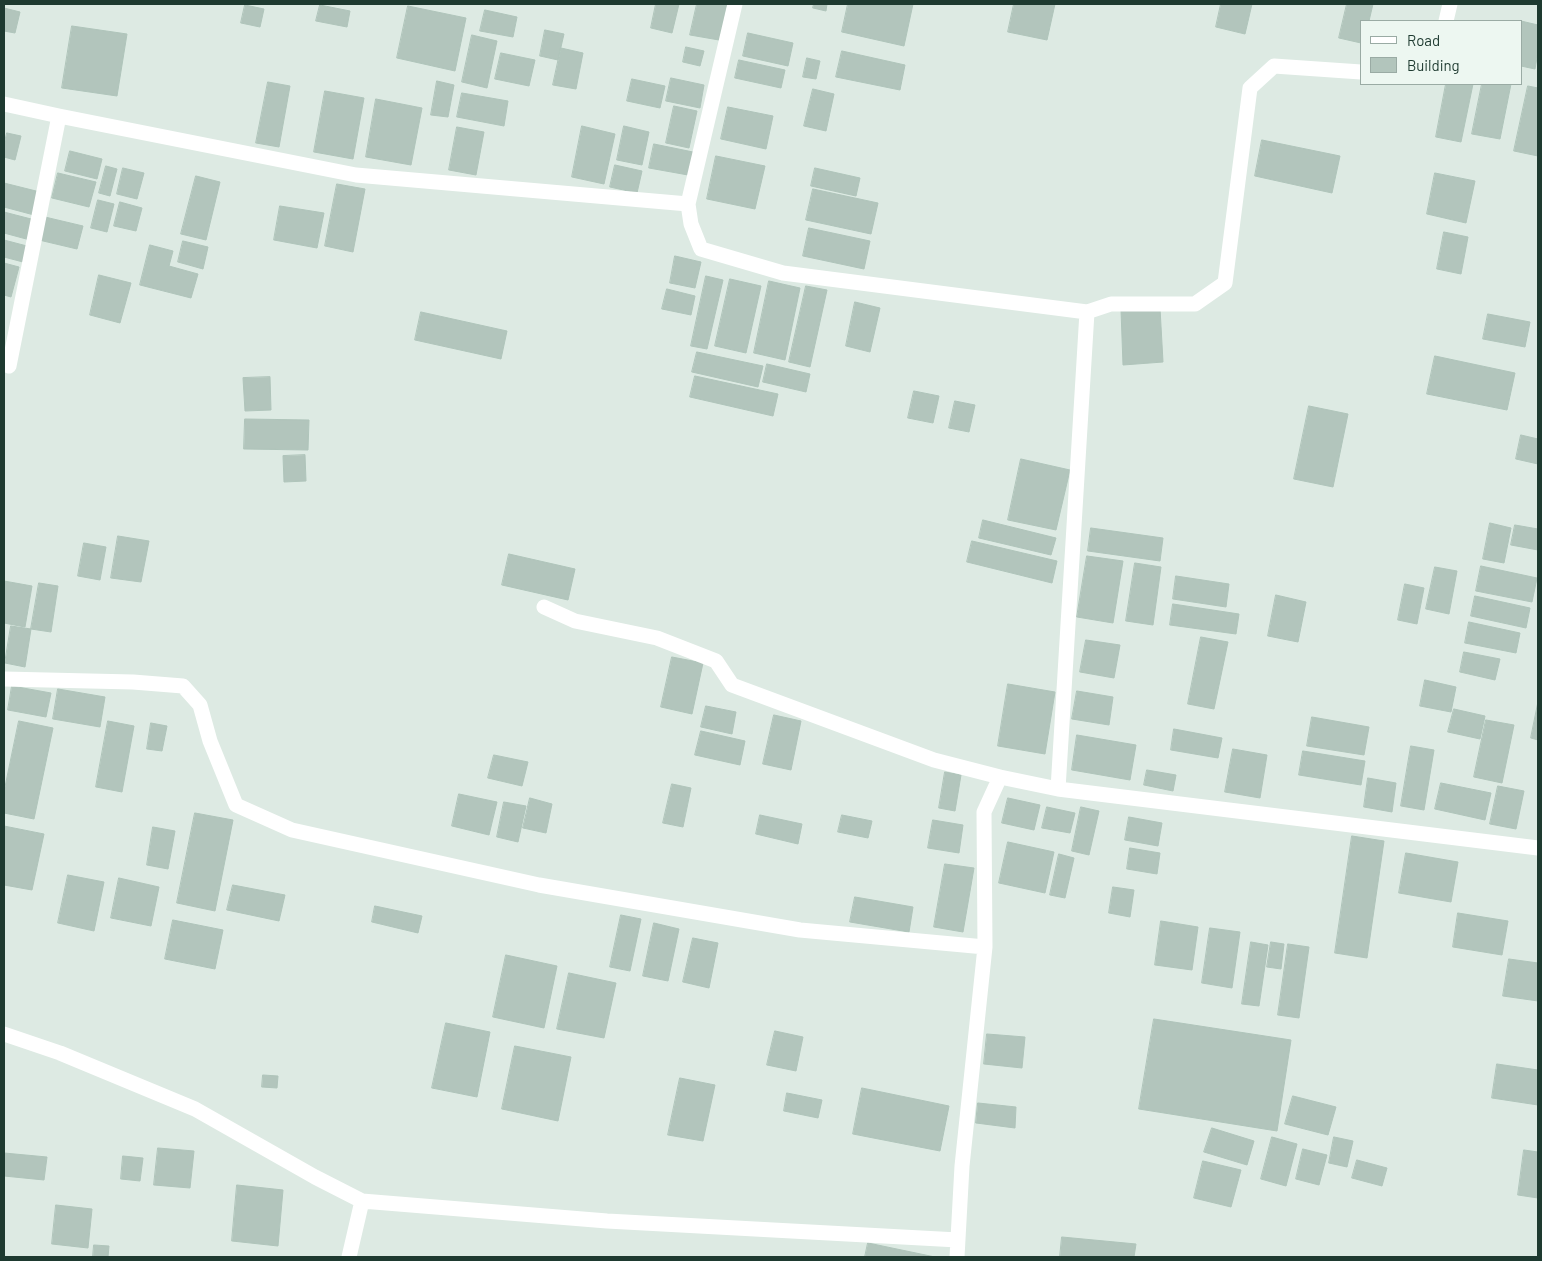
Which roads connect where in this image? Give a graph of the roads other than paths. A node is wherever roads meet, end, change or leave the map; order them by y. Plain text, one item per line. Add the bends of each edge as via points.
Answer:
1 (735, 4) edge
2 (1450, 4) edge
3 (1446, 20) edge
4 (1360, 72) edge
5 (4, 104) edge
6 (59, 116) junction
7 (688, 204) junction
8 (1087, 312) junction
9 (4, 364) edge
10 (544, 608) dead end
11 (4, 679) edge
12 (1000, 777) junction
13 (1058, 789) junction
14 (1538, 848) edge
15 (985, 947) junction
16 (4, 1034) edge
17 (362, 1201) junction
18 (958, 1240) junction
19 (349, 1257) edge
20 (957, 1257) edge

1 - 7 street
2 - 3 street
4 - 8 street via 1274,66 1250,88 1225,283 1195,304 1112,304
5 - 6 street
6 - 7 street via 356,175
6 - 9 street via 9,366
7 - 8 street via 690,224 700,249 783,273
8 - 13 street
10 - 12 street via 575,621 657,638 716,661 732,685 934,760
11 - 15 street via 183,686 200,705 210,741 236,806 292,830 539,885 800,930
12 - 13 street
12 - 15 street via 984,812
13 - 14 street
15 - 18 street via 962,1166
16 - 17 street via 60,1053 195,1109
17 - 18 street via 607,1221
17 - 19 street
18 - 20 street

